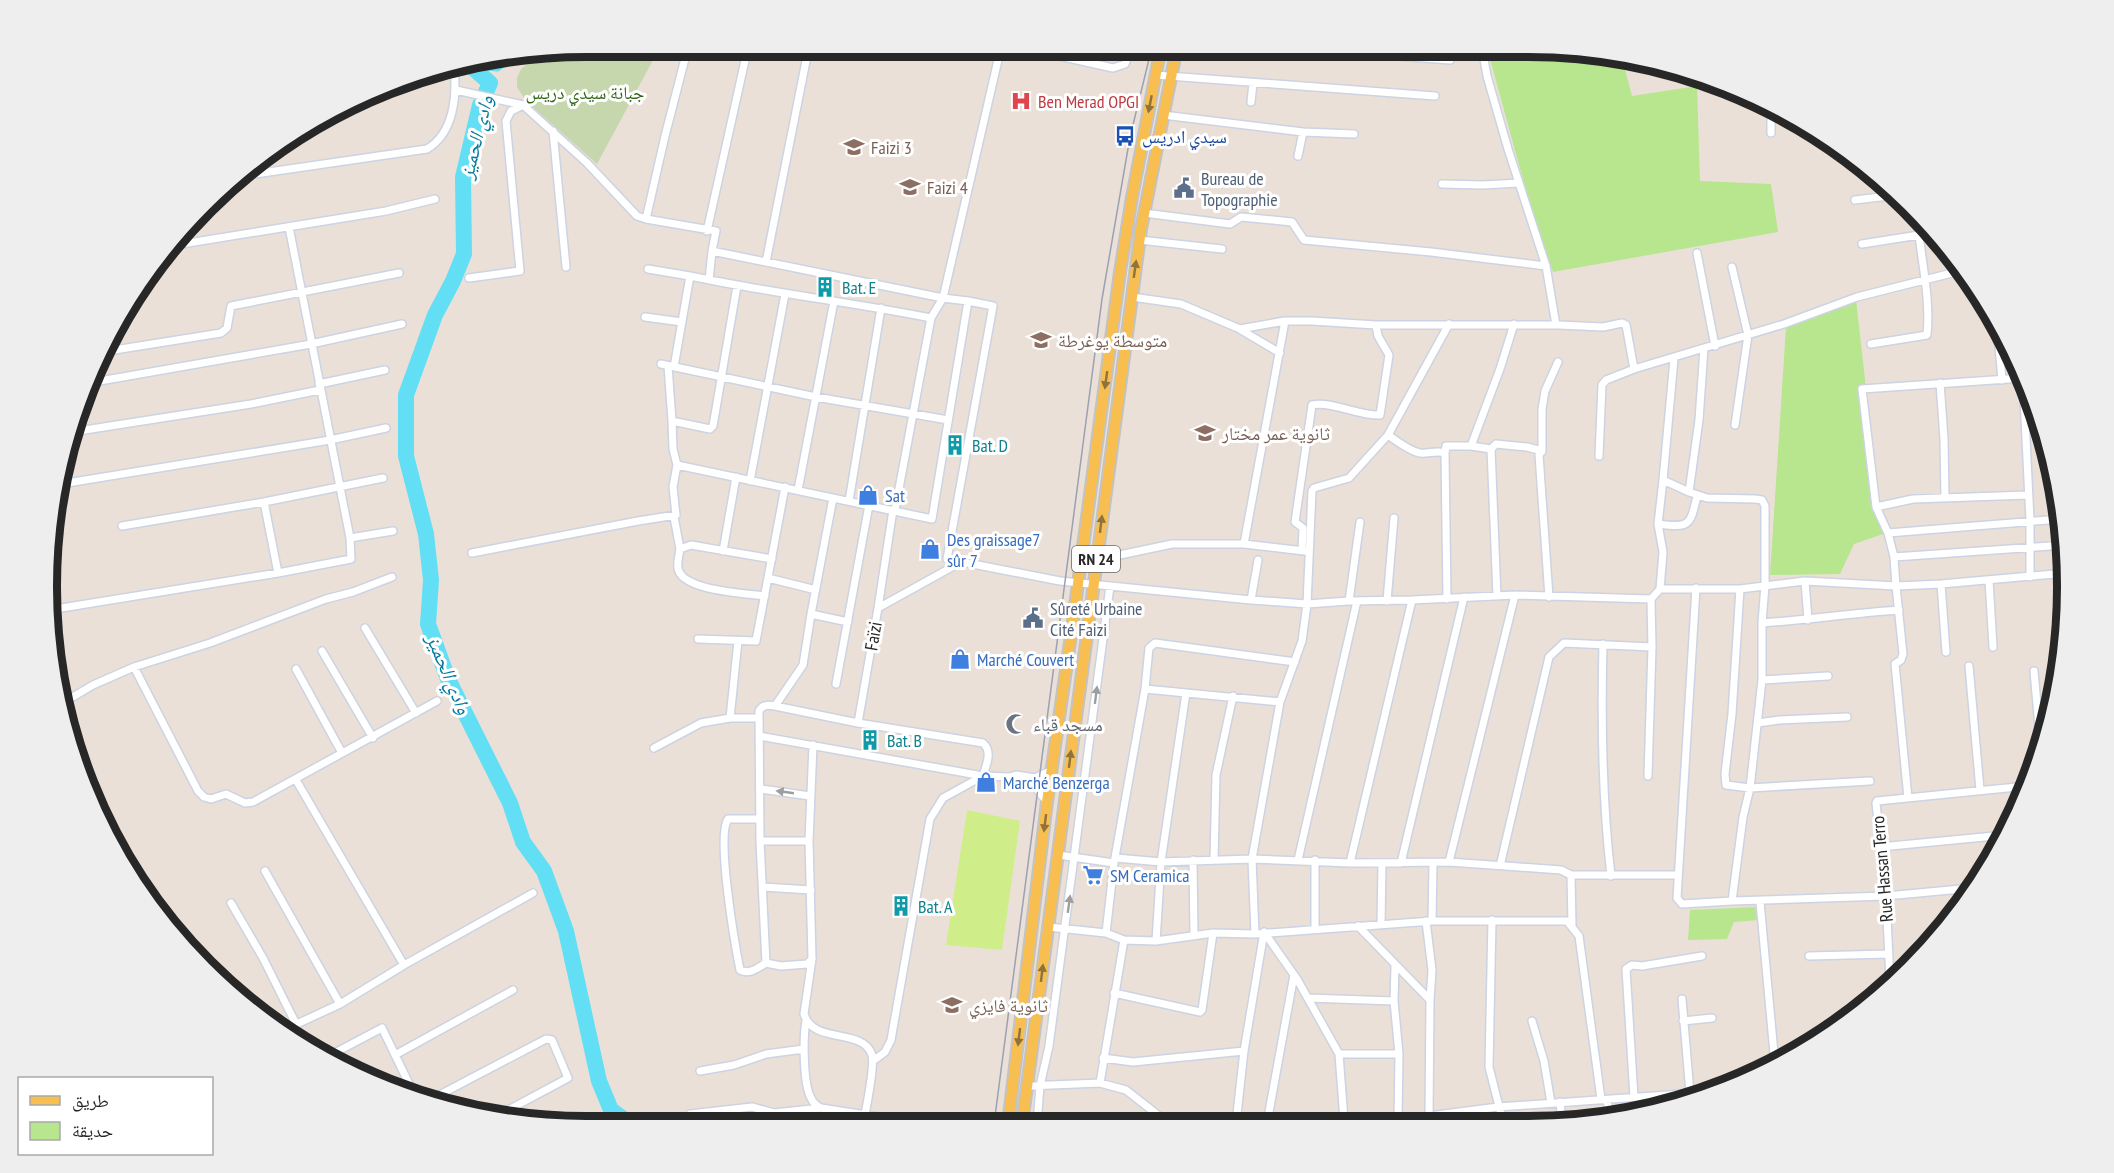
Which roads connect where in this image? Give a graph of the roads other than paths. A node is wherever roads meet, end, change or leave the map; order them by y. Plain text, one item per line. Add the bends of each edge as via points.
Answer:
1 (685, 57) edge
2 (746, 57) edge
3 (809, 57) edge
4 (999, 57) edge
5 (1063, 57) edge
6 (1127, 57) edge
7 (1159, 57) edge
8 (1175, 57) edge
9 (1410, 57) edge
10 (1484, 57) edge
11 (1450, 60) dead end
12 (455, 74) edge
13 (1155, 75) junction
14 (1170, 77) junction
15 (1253, 83) junction
16 (456, 90) junction
17 (1435, 96) dead end
18 (1251, 102) dead end
19 (523, 105) junction
20 (1163, 115) junction
21 (1771, 117) edge
22 (553, 131) junction
23 (1304, 132) junction
24 (1771, 133) dead end
25 (1354, 134) dead end
26 (1298, 156) dead end
27 (254, 174) edge
28 (1519, 183) junction
29 (1442, 184) dead end
30 (1886, 196) edge
31 (435, 199) dead end
32 (1855, 200) dead end
33 (1144, 213) junction
34 (646, 219) junction
35 (290, 228) junction
36 (1918, 229) edge
37 (707, 231) junction
38 (1919, 236) junction
39 (1139, 240) junction
40 (182, 244) edge
41 (1862, 244) dead end
42 (1222, 249) dead end
43 (712, 251) junction
44 (1697, 253) dead end
45 (766, 262) junction
46 (1546, 266) junction
47 (566, 267) dead end
48 (1732, 267) dead end
49 (648, 269) dead end
50 (1954, 272) edge
51 (399, 273) dead end
52 (690, 276) junction
53 (469, 278) dead end
54 (1925, 279) junction
55 (709, 280) junction
56 (737, 286) junction
57 (302, 292) junction
58 (785, 294) junction
59 (1132, 297) junction
60 (943, 298) junction
61 (834, 301) junction
62 (968, 301) junction
63 (881, 308) junction
64 (645, 317) dead end
65 (931, 318) junction
66 (1285, 321) junction
67 (682, 322) junction
68 (402, 324) dead end
69 (1449, 324) junction
70 (1514, 324) junction
71 (1376, 325) junction
72 (1556, 325) junction
73 (1240, 329) junction
74 (1748, 335) junction
75 (311, 344) junction
76 (1871, 344) dead end
77 (1714, 346) junction
78 (1999, 346) edge
79 (1704, 348) junction
80 (113, 350) edge
81 (1280, 353) junction
82 (1674, 358) junction
83 (1558, 362) dead end
84 (668, 366) junction
85 (1634, 369) junction
86 (385, 370) dead end
87 (721, 378) junction
88 (2015, 379) edge
89 (2002, 380) junction
90 (98, 381) edge
91 (1940, 383) junction
92 (320, 387) junction
93 (769, 387) junction
94 (816, 397) junction
95 (2024, 403) edge
96 (866, 407) junction
97 (914, 415) junction
98 (948, 420) junction
99 (672, 421) junction
100 (1735, 426) dead end
101 (386, 428) dead end
102 (81, 431) edge
103 (1388, 435) junction
104 (330, 440) junction
105 (1471, 446) junction
106 (1491, 449) junction
107 (1542, 451) junction
108 (1445, 453) junction
109 (1599, 456) dead end
110 (677, 465) junction
111 (736, 477) junction
112 (382, 478) dead end
113 (1663, 480) junction
114 (750, 481) junction
115 (67, 483) edge
116 (339, 488) junction
117 (785, 488) junction
118 (798, 490) junction
119 (1689, 492) junction
120 (2028, 495) junction
121 (1697, 496) junction
122 (833, 498) junction
123 (1945, 498) junction
124 (849, 501) junction
125 (264, 502) junction
126 (869, 505) junction
127 (1876, 507) junction
128 (893, 510) junction
129 (674, 517) junction
130 (1394, 518) dead end
131 (2052, 519) edge
132 (2030, 520) junction
133 (1360, 522) dead end
134 (1658, 524) junction
135 (122, 526) dead end
136 (393, 531) dead end
137 (1888, 532) junction
138 (350, 538) junction
139 (1244, 544) junction
140 (2055, 546) edge
141 (2029, 548) junction
142 (680, 549) junction
143 (723, 551) junction
144 (1305, 551) junction
145 (472, 553) dead end
146 (1893, 557) junction
147 (772, 559) junction
148 (1096, 560) junction
149 (1258, 560) dead end
150 (961, 561) junction
151 (278, 573) junction
152 (2057, 575) edge
153 (392, 577) dead end
154 (2030, 577) junction
155 (768, 578) junction
156 (1989, 580) junction
157 (1805, 581) junction
158 (1078, 582) junction
159 (1093, 584) junction
160 (1941, 584) junction
161 (1765, 585) junction
162 (1110, 586) junction
163 (1896, 586) junction
164 (1696, 588) junction
165 (1740, 588) junction
166 (816, 590) junction
167 (1660, 590) junction
168 (1515, 595) junction
169 (765, 596) junction
170 (1497, 596) junction
171 (1464, 597) junction
172 (1549, 597) junction
173 (1447, 598) junction
174 (1651, 599) junction
175 (1251, 600) junction
176 (1358, 600) junction
177 (1387, 600) junction
178 (1412, 600) junction
179 (1349, 601) junction
180 (1307, 604) junction
181 (878, 608) junction
182 (58, 609) edge
183 (1899, 610) junction
184 (811, 614) junction
185 (1808, 620) junction
186 (848, 622) junction
187 (1762, 622) junction
188 (365, 628) dead end
189 (698, 639) dead end
190 (738, 641) junction
191 (1603, 644) junction
192 (1994, 646) dead end
193 (1652, 647) junction
194 (322, 651) dead end
195 (1946, 652) dead end
196 (1295, 662) junction
197 (1970, 666) dead end
198 (134, 667) junction
199 (296, 669) dead end
200 (2034, 671) dead end
201 (1828, 676) dead end
202 (1762, 680) junction
203 (836, 684) dead end
204 (1145, 689) junction
205 (1186, 693) junction
206 (1233, 696) junction
207 (69, 699) edge
208 (437, 701) dead end
209 (1280, 702) junction
210 (775, 706) junction
211 (416, 713) junction
212 (1847, 717) dead end
213 (730, 718) junction
214 (759, 718) junction
215 (858, 723) junction
216 (1758, 723) junction
217 (2039, 725) edge
218 (759, 735) junction
219 (373, 738) junction
220 (813, 745) junction
221 (654, 748) dead end
222 (342, 753) junction
223 (1052, 770) junction
224 (971, 774) junction
225 (983, 776) junction
226 (1648, 776) dead end
227 (1010, 777) junction
228 (1033, 778) junction
229 (296, 780) junction
230 (1870, 781) dead end
231 (968, 785) junction
232 (1031, 786) junction
233 (2018, 787) edge
234 (1750, 788) junction
235 (760, 789) junction
236 (1980, 790) junction
237 (810, 796) junction
238 (1908, 798) junction
239 (1047, 802) junction
240 (760, 819) junction
241 (1994, 836) edge
242 (760, 841) junction
243 (809, 841) junction
244 (1880, 847) junction
245 (1058, 855) junction
246 (1075, 857) junction
247 (1252, 859) junction
248 (1115, 860) junction
249 (1193, 860) junction
250 (1214, 860) junction
251 (1298, 860) junction
252 (1315, 860) junction
253 (1161, 862) junction
254 (1350, 862) junction
255 (1449, 862) junction
256 (1382, 863) junction
257 (1401, 863) junction
258 (1433, 864) junction
259 (1500, 866) junction
260 (266, 870) dead end
261 (1571, 875) junction
262 (1678, 875) junction
263 (1611, 876) junction
264 (763, 887) junction
265 (1962, 889) edge
266 (811, 890) junction
267 (533, 893) dead end
268 (1886, 896) junction
269 (1732, 902) junction
270 (1760, 902) junction
271 (231, 903) dead end
272 (1492, 920) junction
273 (1429, 921) junction
274 (1381, 924) junction
275 (1572, 925) junction
276 (1358, 926) junction
277 (1048, 927) junction
278 (1315, 929) junction
279 (1065, 930) junction
280 (1264, 932) junction
281 (1106, 933) junction
282 (1213, 933) junction
283 (1256, 934) junction
284 (1194, 936) junction
285 (1124, 940) junction
286 (1156, 941) junction
287 (1888, 954) junction
288 (1702, 956) dead end
289 (1809, 956) dead end
290 (812, 959) junction
291 (766, 963) junction
292 (404, 965) junction
293 (1395, 966) junction
294 (1889, 973) edge
295 (1294, 975) junction
296 (513, 990) dead end
297 (1114, 993) junction
298 (1308, 998) junction
299 (1682, 999) dead end
300 (1430, 1000) junction
301 (1394, 1001) junction
302 (340, 1004) junction
303 (1712, 1018) dead end
304 (806, 1021) junction
305 (1532, 1021) dead end
306 (1683, 1021) junction
307 (296, 1024) junction
308 (291, 1026) edge
309 (804, 1049) junction
310 (1244, 1051) junction
311 (336, 1053) edge
312 (1339, 1054) junction
313 (1399, 1054) junction
314 (395, 1055) junction
315 (1774, 1055) edge
316 (1103, 1058) junction
317 (873, 1061) junction
318 (700, 1071) dead end
319 (1015, 1071) junction
320 (1029, 1073) junction
321 (1100, 1083) junction
322 (410, 1086) edge
323 (1040, 1086) junction
324 (1026, 1090) junction
325 (1690, 1090) edge
326 (1012, 1092) junction
327 (1679, 1094) edge
328 (439, 1095) edge
329 (1634, 1097) junction
330 (1603, 1099) junction
331 (1560, 1102) junction
332 (1551, 1103) junction
333 (1498, 1107) junction
334 (821, 1108) junction
335 (1608, 1109) edge
336 (509, 1110) edge
337 (690, 1114) dead end
338 (865, 1115) junction
339 (1561, 1115) edge
340 (872, 1116) edge
341 (1009, 1116) edge
342 (1023, 1116) edge
343 (1038, 1116) edge
344 (1159, 1116) edge
345 (1237, 1116) edge
346 (1267, 1116) edge
347 (1344, 1116) edge
348 (1398, 1116) edge
349 (1429, 1116) edge
350 (1436, 1116) edge
351 (1501, 1116) edge

1 - 34 street
2 - 37 street
3 - 45 street
4 - 60 street
5 - 6 street via 1119,68
7 - 13 main road, RN 24
8 - 14 main road, RN 24
9 - 11 street
10 - 28 street
12 - 16 street
13 - 14 street
13 -> 158 main road, RN 24 via 1120,272
14 - 15 street
14 - 20 main road, RN 24
15 - 17 street
15 - 18 street
16 - 19 street
16 - 27 street via 446,129 427,149
19 - 22 street
19 - 53 street via 511,111 506,121 520,271
20 - 23 street
20 - 33 main road, RN 24
21 - 24 street
22 - 34 street via 637,216
22 - 47 street
23 - 25 street
23 - 26 street
28 - 29 street
28 - 46 street
30 - 32 street
31 - 35 street
33 - 39 main road, RN 24
33 - 46 street via 1230,224 1241,217 1292,222 1304,240
34 - 37 street
35 - 40 street
35 - 57 street
36 - 38 street
37 - 43 street via 716,231
38 - 41 street
38 - 54 street
39 - 42 street
59 -> 39 main road, RN 24
43 - 45 street
43 - 55 street
44 - 77 street
45 - 60 street
46 - 72 street
48 - 74 street
49 - 52 street
50 - 54 street
51 - 57 street
52 - 55 street
52 - 67 street
54 - 74 street via 1857,297
54 - 76 street via 1927,335
55 - 56 street
56 - 58 street
56 - 87 street
57 - 75 street
57 - 80 street via 231,306 221,333
58 - 61 street
58 - 93 street
59 - 73 street via 1181,304
148 -> 59 main road, RN 24
60 - 62 street
60 - 65 street
61 - 63 street
61 - 94 street
62 - 98 street
62 - 150 street via 993,306 947,559
63 - 65 street
63 - 96 street
64 - 67 street
65 - 97 street
66 - 71 street
66 - 73 street
66 - 81 street
67 - 84 street
68 - 75 street
69 - 70 street
69 - 71 street
69 - 103 street
70 - 72 street
70 - 105 street
71 - 144 street via 1389,355 1380,416 1312,405 1295,522 1303,528
72 - 85 street via 1626,325
73 - 81 street
74 - 77 street
74 - 100 street
75 - 90 street
75 - 92 street
77 - 79 street
78 - 89 street
79 - 82 street
79 - 119 street
81 - 139 street
82 - 85 street
82 - 113 street
83 - 107 street via 1545,392
84 - 87 street
84 - 99 street
85 - 109 street via 1602,385
86 - 92 street
87 - 93 street
87 - 99 street via 715,422 710,429
88 - 89 street
89 - 91 street
91 - 123 street
91 - 127 street via 1862,389
92 - 102 street via 251,404
92 - 104 street
93 - 94 street
93 - 114 street
94 - 96 street
94 - 118 street
95 - 120 street
96 - 97 street
96 - 124 street
97 - 98 street
97 - 128 street
98 - 128 street via 932,519
99 - 110 street
101 - 104 street
103 - 108 street via 1414,451
103 - 144 street via 1349,478 1314,488
104 - 115 street
104 - 116 street
105 - 106 street
105 - 108 street via 1446,446
106 - 107 street via 1496,444
106 - 170 street
107 - 172 street via 1539,455
108 - 173 street
110 - 111 street
110 - 129 street
111 - 114 street
111 - 143 street
112 - 116 street
113 - 119 street
113 - 134 street
114 - 117 street
116 - 125 street
116 - 138 street
117 - 118 street
117 - 147 street
118 - 122 street
119 - 121 street
120 - 123 street
120 - 132 street
121 - 134 street via 1692,519 1685,525
121 - 161 street via 1764,502
122 - 124 street
122 - 166 street
123 - 127 street via 1913,499
124 - 126 street
124 - 128 street
125 - 135 street
125 - 151 street
126 - 128 street
126 - 186 street
127 - 137 street
128 - 181 street
129 - 142 street
129 - 145 street
130 - 177 street
131 - 132 street
132 - 137 street
132 - 141 street
133 - 179 street
134 - 167 street via 1663,552
136 - 138 street
137 - 146 street
138 - 151 street via 351,559
139 - 144 street
139 - 148 street via 1172,544
140 - 141 street
141 - 146 street
141 - 154 street
142 - 143 street via 691,545
142 - 169 street via 678,569 683,578 696,585
143 - 147 street
144 - 180 street
146 - 163 street
147 - 155 street
148 - 159 main road, RN 24
149 - 175 street
150 - 158 street
150 - 181 street, Faïzi
151 - 182 street
152 - 154 street
153 - 198 street
154 - 156 street
155 - 166 street
155 - 169 street
156 - 160 street
156 - 192 street
157 - 161 street
157 - 163 street
157 - 185 street
158 - 159 street
158 - 223 main road, RN 24
159 - 162 street
245 -> 159 main road, RN 24
160 - 163 street
160 - 195 street
161 - 165 street
161 - 187 street
162 - 175 street
246 -> 162 street
163 - 183 street
164 - 165 street
164 - 167 street
164 - 262 street
165 - 234 street via 1725,774 1726,785
166 - 184 street
167 - 174 street
168 - 170 street
168 - 172 street
168 - 255 street
169 - 190 street via 756,642
170 - 171 street
171 - 173 street
171 - 257 street
172 - 174 street
173 - 178 street
174 - 193 street
175 - 180 street
176 - 177 street
176 - 179 street
176 - 251 street
177 - 178 street
178 - 254 street
179 - 180 street
180 - 196 street
181 - 215 street, Faïzi
183 - 185 street
183 - 238 street via 1903,654 1895,664
184 - 186 street
184 - 210 street via 803,664
185 - 187 street
186 - 203 street
187 - 202 street
188 - 211 street
189 - 190 street
190 - 213 street
191 - 193 street
191 - 259 street via 1564,643 1548,657
191 - 263 street via 1602,708
193 - 226 street
194 - 219 street
196 - 204 street via 1155,643 1149,648
196 - 209 street
197 - 236 street
198 - 207 street
198 - 229 street via 204,797 226,794 245,803 253,802
199 - 222 street
200 - 217 street
201 - 202 street
202 - 216 street
204 - 205 street
204 - 248 street
205 - 206 street
205 - 253 street
206 - 209 street
206 - 250 street via 1216,775
208 - 211 street
209 - 247 street
210 - 214 street via 763,706
210 - 215 street
211 - 219 street
212 - 216 street
213 - 214 street
213 - 221 street via 701,723
214 - 218 street
215 - 225 street via 983,743 989,753
216 - 234 street
218 - 220 street
218 - 235 street
219 - 222 street
220 - 224 street
220 - 237 street
222 - 229 street
223 - 228 street
223 - 239 main road, RN 24
224 - 225 street
224 - 231 street
225 - 227 street
225 - 231 street
227 - 228 street
227 - 232 street
228 - 232 street
229 - 292 street
230 - 234 street
231 - 317 street via 943,798 930,819 891,1040 885,1052
232 - 239 street
233 - 236 street, Rue Hassan Terro
234 - 269 street
237 -> 235 street
235 - 240 street
236 - 238 street, Rue Hassan Terro
237 - 243 street
238 - 244 street, Rue Hassan Terro via 1880,799 1876,803
239 -> 319 main road, RN 24
240 - 242 street
240 - 291 street via 728,819 724,825 725,852 740,970 752,971
241 - 244 street
242 - 243 street
242 - 264 street
243 - 266 street
244 - 268 street, Rue Hassan Terro
245 - 246 street
245 - 277 main road, RN 24
246 - 248 street
279 -> 246 street
247 - 250 street
247 - 251 street
247 - 283 street
248 - 253 street
248 - 281 street
249 - 250 street
249 - 253 street
249 - 284 street
251 - 252 street
252 - 254 street
252 - 278 street
253 - 286 street
254 - 256 street
255 - 258 street
255 - 259 street
256 - 257 street
256 - 274 street
257 - 258 street
258 - 273 street
259 - 261 street via 1561,870
260 - 302 street
261 - 263 street
261 - 275 street
262 - 263 street
262 - 269 street via 1679,903
264 - 266 street
264 - 291 street
265 - 268 street
266 - 290 street
267 - 292 street
268 - 270 street
268 - 287 street, Rue Hassan Terro
269 - 270 street
270 - 315 street
271 - 307 street
272 - 273 street
272 - 275 street via 1567,921
272 - 333 street via 1489,1067
273 - 274 street
273 - 300 street
274 - 276 street
275 - 330 street via 1579,936
276 - 278 street
276 - 293 street
277 - 279 street
320 -> 277 main road, RN 24
278 - 280 street
279 - 281 street
279 - 323 street
280 - 283 street
280 - 295 street
280 - 310 street
281 - 285 street
282 - 283 street
282 - 284 street
282 - 297 street via 1200,1012
284 - 286 street
285 - 286 street
285 - 297 street
287 - 289 street
287 - 294 street, Rue Hassan Terro
288 - 329 street via 1626,969
290 - 291 street via 798,965
290 - 304 street
292 - 302 street
293 - 300 street
293 - 301 street
295 - 298 street
295 - 346 street
296 - 314 street
297 - 316 street
298 - 301 street
298 - 312 street
299 - 306 street
300 - 349 street
301 - 313 street
302 - 307 street
303 - 306 street
304 - 309 street
304 - 317 street via 816,1030 863,1043 871,1051
305 - 332 street
306 - 325 street
307 - 308 street
309 - 318 street
309 - 334 street via 808,1091
310 - 316 street via 1133,1062
310 - 345 street
311 - 314 street via 382,1028
312 - 313 street
312 - 347 street
313 - 348 street
314 - 322 street
316 - 321 street
317 - 338 street
319 - 320 main road
319 - 326 main road, RN 24
320 - 324 main road, RN 24
321 - 323 street
321 - 344 street via 1126,1090
323 - 324 street
323 - 343 street
324 - 326 main road
324 - 342 main road, RN 24
326 - 341 main road, RN 24
327 - 329 street
328 - 336 street via 546,1039 552,1040 568,1078
329 - 330 street
330 - 331 street
330 - 335 street
331 - 332 street
331 - 339 street
332 - 333 street
333 - 350 street
333 - 351 street
334 - 337 street via 774,1113 752,1107
334 - 338 street
338 - 340 street

